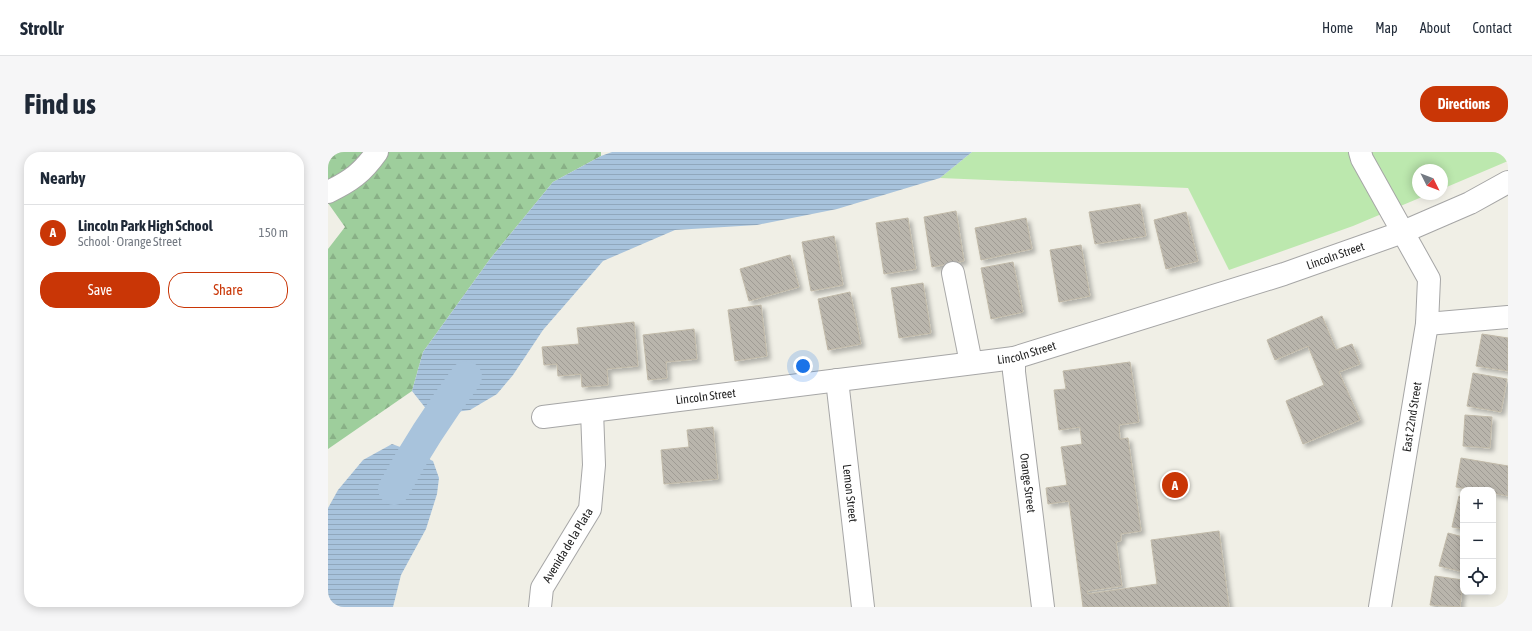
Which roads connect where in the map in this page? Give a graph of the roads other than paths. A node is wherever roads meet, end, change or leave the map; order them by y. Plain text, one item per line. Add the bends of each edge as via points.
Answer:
1 (377, 152) edge
2 (1360, 152) edge
3 (1508, 182) edge
4 (328, 192) edge
5 (1403, 232) junction
6 (953, 273) dead end
7 (1508, 317) edge
8 (1427, 324) junction
9 (1014, 358) junction
10 (971, 364) junction
11 (837, 380) junction
12 (592, 411) junction
13 (543, 417) dead end
14 (540, 607) edge
15 (862, 607) edge
16 (1043, 607) edge
17 (1380, 607) edge

1 - 4 street via 365,168 347,183
2 - 5 street, East 22nd Street
3 - 5 street, Lincoln Street via 1470,203
5 - 8 street, East 22nd Street via 1429,279
5 - 9 street, Lincoln Street via 1284,274
6 - 10 street
7 - 8 street
8 - 17 street, East 22nd Street
9 - 10 street, Lincoln Street
9 - 16 street, Orange Street
10 - 11 street, Lincoln Street
11 - 12 street, Lincoln Street
11 - 15 street, Lemon Street
12 - 13 street, Lincoln Street
12 - 14 street, Avenida de la Plata via 594,465 590,509 542,588

